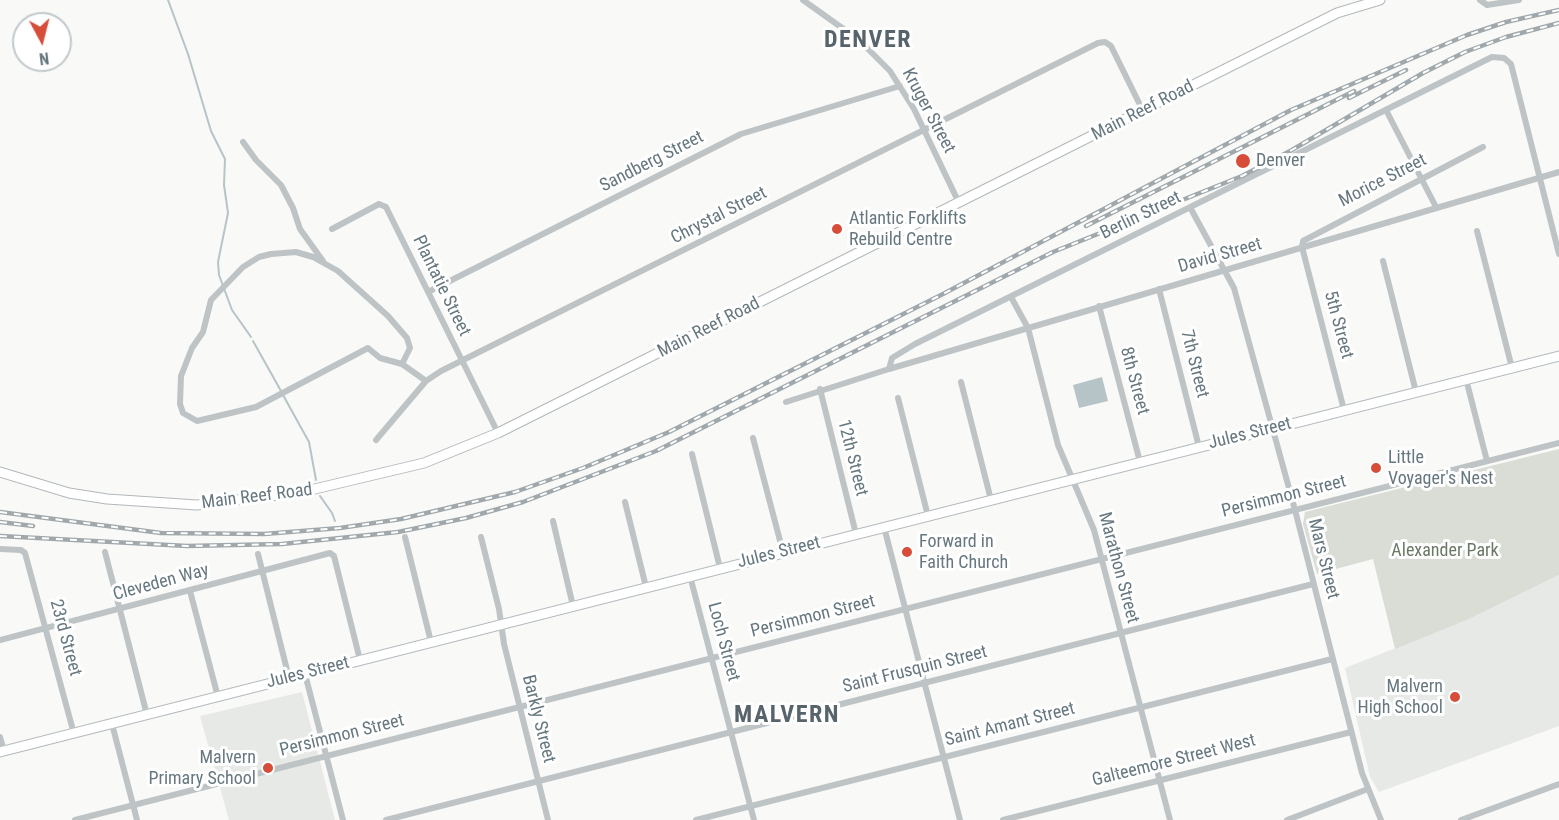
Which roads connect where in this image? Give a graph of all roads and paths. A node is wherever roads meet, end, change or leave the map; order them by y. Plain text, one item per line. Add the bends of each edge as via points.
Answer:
1 (803, 0) edge
2 (1380, 0) edge
3 (1480, 0) edge
4 (1519, 0) edge
5 (900, 86) junction
6 (1386, 110) junction
7 (1143, 111) junction
8 (924, 130) junction
9 (243, 142) dead end
10 (1483, 147) dead end
11 (1559, 172) edge
12 (1422, 178) junction
13 (1540, 178) junction
14 (959, 203) junction
15 (1436, 207) junction
16 (1191, 209) junction
17 (1329, 225) junction
18 (332, 229) dead end
19 (1477, 231) dead end
20 (1335, 237) junction
21 (1302, 248) junction
22 (1559, 254) edge
23 (1383, 261) dead end
24 (323, 262) junction
25 (1226, 270) junction
26 (1159, 289) junction
27 (428, 292) junction
28 (1011, 297) junction
29 (1099, 306) junction
30 (1028, 328) junction
31 (1559, 356) edge
32 (461, 360) junction
33 (402, 364) junction
34 (1512, 368) junction
35 (889, 369) junction
36 (1466, 380) junction
37 (426, 381) junction
38 (961, 382) dead end
39 (820, 390) junction
40 (1416, 392) junction
41 (898, 398) dead end
42 (786, 402) dead end
43 (1344, 410) junction
44 (1274, 428) junction
45 (498, 433) junction
46 (753, 438) dead end
47 (376, 440) dead end
48 (1559, 443) edge
49 (1199, 447) junction
50 (692, 454) dead end
51 (1486, 461) junction
52 (1140, 462) junction
53 (0, 472) edge
54 (1074, 479) junction
55 (991, 500) junction
56 (625, 502) dead end
57 (1295, 510) junction
58 (928, 516) junction
59 (553, 521) dead end
60 (884, 526) junction
61 (856, 534) junction
62 (405, 537) dead end
63 (481, 537) dead end
64 (0, 549) edge
65 (105, 552) dead end
66 (783, 552) junction
67 (258, 555) dead end
68 (1102, 558) junction
69 (720, 568) junction
70 (262, 571) junction
71 (690, 576) junction
72 (1313, 584) junction
73 (646, 587) junction
74 (190, 591) junction
75 (573, 606) junction
76 (906, 609) junction
77 (120, 610) junction
78 (500, 624) junction
79 (47, 628) junction
80 (1120, 633) junction
81 (0, 640) edge
82 (431, 642) junction
83 (711, 657) junction
84 (1332, 659) junction
85 (360, 660) junction
86 (305, 674) junction
87 (289, 678) junction
88 (924, 683) junction
89 (218, 697) junction
90 (519, 706) junction
91 (1139, 708) junction
92 (147, 715) junction
93 (112, 724) junction
94 (1351, 732) junction
95 (731, 733) junction
96 (74, 734) junction
97 (0, 737) edge
98 (2, 752) edge
99 (327, 756) junction
100 (944, 757) junction
101 (538, 781) junction
102 (1158, 781) junction
103 (1559, 784) edge
104 (1368, 789) junction
105 (133, 805) junction
106 (751, 806) junction
107 (75, 820) edge
108 (136, 820) edge
109 (344, 820) edge
110 (386, 820) edge
111 (548, 820) edge
112 (696, 820) edge
113 (754, 820) edge
114 (960, 820) edge
115 (1003, 820) edge
116 (1170, 820) edge
117 (1287, 820) edge
118 (1381, 820) edge
119 (1461, 820) edge

1 - 5 street, Kruger Street via 858,40 884,64
2 - 7 main road, Main Reef Road via 1337,14
3 - 4 street via 1487,5
5 - 8 street, Kruger Street
5 - 27 street, Sandberg Street via 741,134
6 - 12 street
6 - 13 street, Berlin Street via 1488,59 1501,57 1511,64
6 - 16 street, Berlin Street
7 - 8 street, Chrystal Street via 1106,42 1094,44
7 - 14 main road, Main Reef Road
8 - 14 street, Kruger Street
8 - 32 street, Chrystal Street
9 - 24 street via 281,184 300,229
10 - 12 street, Morice Street
11 - 13 street, David Street
12 - 15 street
12 - 17 street, Morice Street
13 - 15 street, David Street
13 - 22 street
14 - 45 main road, Main Reef Road
15 - 20 street, David Street
16 - 25 street, Mars Street
16 - 28 street, Berlin Street
17 - 20 street
17 - 21 street, Morice Street via 1306,237
18 - 27 street, Plantatie Street via 383,204
19 - 34 street
20 - 21 street, David Street
21 - 25 street, David Street
21 - 43 street, 5th Street
23 - 40 street
24 - 33 street via 388,316 407,338 410,348
24 - 33 street via 290,251 259,257 234,274 216,293 209,304 203,332 181,375 183,413 200,421 256,407 365,348
25 - 26 street, David Street
25 - 44 street, Mars Street
26 - 29 street, David Street
26 - 49 street, 7th Street
27 - 32 street, Plantatie Street
28 - 30 street
28 - 35 street, Berlin Street via 902,352 889,361
29 - 30 street, David Street
29 - 52 street, 8th Street
30 - 35 street, David Street
30 - 54 street, Marathon Street via 1058,445
31 - 34 main road, Jules Street
32 - 37 street, Chrystal Street
32 - 45 street, Plantatie Street
33 - 37 street
34 - 36 main road, Jules Street
35 - 39 street, Berlin Street
36 - 40 main road, Jules Street
36 - 51 street
37 - 47 street, Chrystal Street
38 - 55 street
39 - 42 street, Berlin Street
39 - 61 street, 12th Street
40 - 43 main road, Jules Street
41 - 58 street
43 - 44 main road, Jules Street
44 - 49 main road, Jules Street
44 - 57 street, Mars Street
45 - 53 main road, Main Reef Road via 401,471 302,492 224,503 174,505 108,499 69,493
46 - 66 street
48 - 51 street, Persimmon Street
49 - 52 main road, Jules Street
50 - 69 street
51 - 57 street, Persimmon Street
52 - 54 main road, Jules Street
54 - 55 main road, Jules Street
54 - 68 street, Marathon Street
55 - 58 main road, Jules Street
56 - 73 street
57 - 68 street, Persimmon Street
57 - 72 street, Mars Street
58 - 60 main road, Jules Street
59 - 75 street
60 - 61 main road, Jules Street
60 - 76 street
61 - 66 main road, Jules Street
62 - 82 street
63 - 78 street, Barkly Street
64 - 79 street, 23rd Street via 23,550
65 - 77 street
66 - 69 main road, Jules Street
67 - 70 street
68 - 76 street, Persimmon Street
68 - 80 street, Marathon Street
69 - 71 main road, Jules Street
70 - 74 street, Cleveden Way
70 - 85 street, Cleveden Way via 330,553 334,556
70 - 87 street
71 - 73 main road, Jules Street
71 - 83 street, Loch Street
72 - 80 street, Saint Frusquin Street
72 - 84 street, Mars Street
73 - 75 main road, Jules Street
74 - 77 street, Cleveden Way
74 - 89 street
75 - 78 main road, Jules Street
76 - 83 street, Persimmon Street
76 - 88 street
77 - 79 street, Cleveden Way
77 - 92 street
78 - 82 main road, Jules Street
78 - 90 street, Barkly Street
79 - 81 street, Cleveden Way
79 - 96 street, 23rd Street
80 - 88 street, Saint Frusquin Street
80 - 91 street, Marathon Street
82 - 85 main road, Jules Street
83 - 90 street, Persimmon Street
83 - 95 street, Loch Street
84 - 91 street, Saint Amant Street
84 - 94 street, Mars Street
85 - 86 main road, Jules Street
86 - 87 main road, Jules Street
86 - 99 street
87 - 89 main road, Jules Street
88 - 95 street, Saint Frusquin Street
88 - 100 street
89 - 92 main road, Jules Street
90 - 99 street, Persimmon Street
90 - 101 street, Barkly Street
91 - 100 street, Saint Amant Street
91 - 102 street, Marathon Street
92 - 93 main road, Jules Street
93 - 96 main road, Jules Street
93 - 105 street
94 - 102 street, Galteemore Street West
94 - 104 street, Mars Street
95 - 101 street, Saint Frusquin Street
95 - 106 street, Loch Street
96 - 98 main road, Jules Street
97 - 98 street
99 - 105 street, Persimmon Street
99 - 109 street
100 - 106 street, Saint Amant Street
100 - 114 street
101 - 110 street, Saint Frusquin Street
101 - 111 street, Barkly Street
102 - 115 street, Galteemore Street West
102 - 116 street, Marathon Street
103 - 119 street
104 - 117 street
104 - 118 street, Mars Street
105 - 107 street, Persimmon Street
105 - 108 street
106 - 112 street, Saint Amant Street
106 - 113 street, Loch Street

